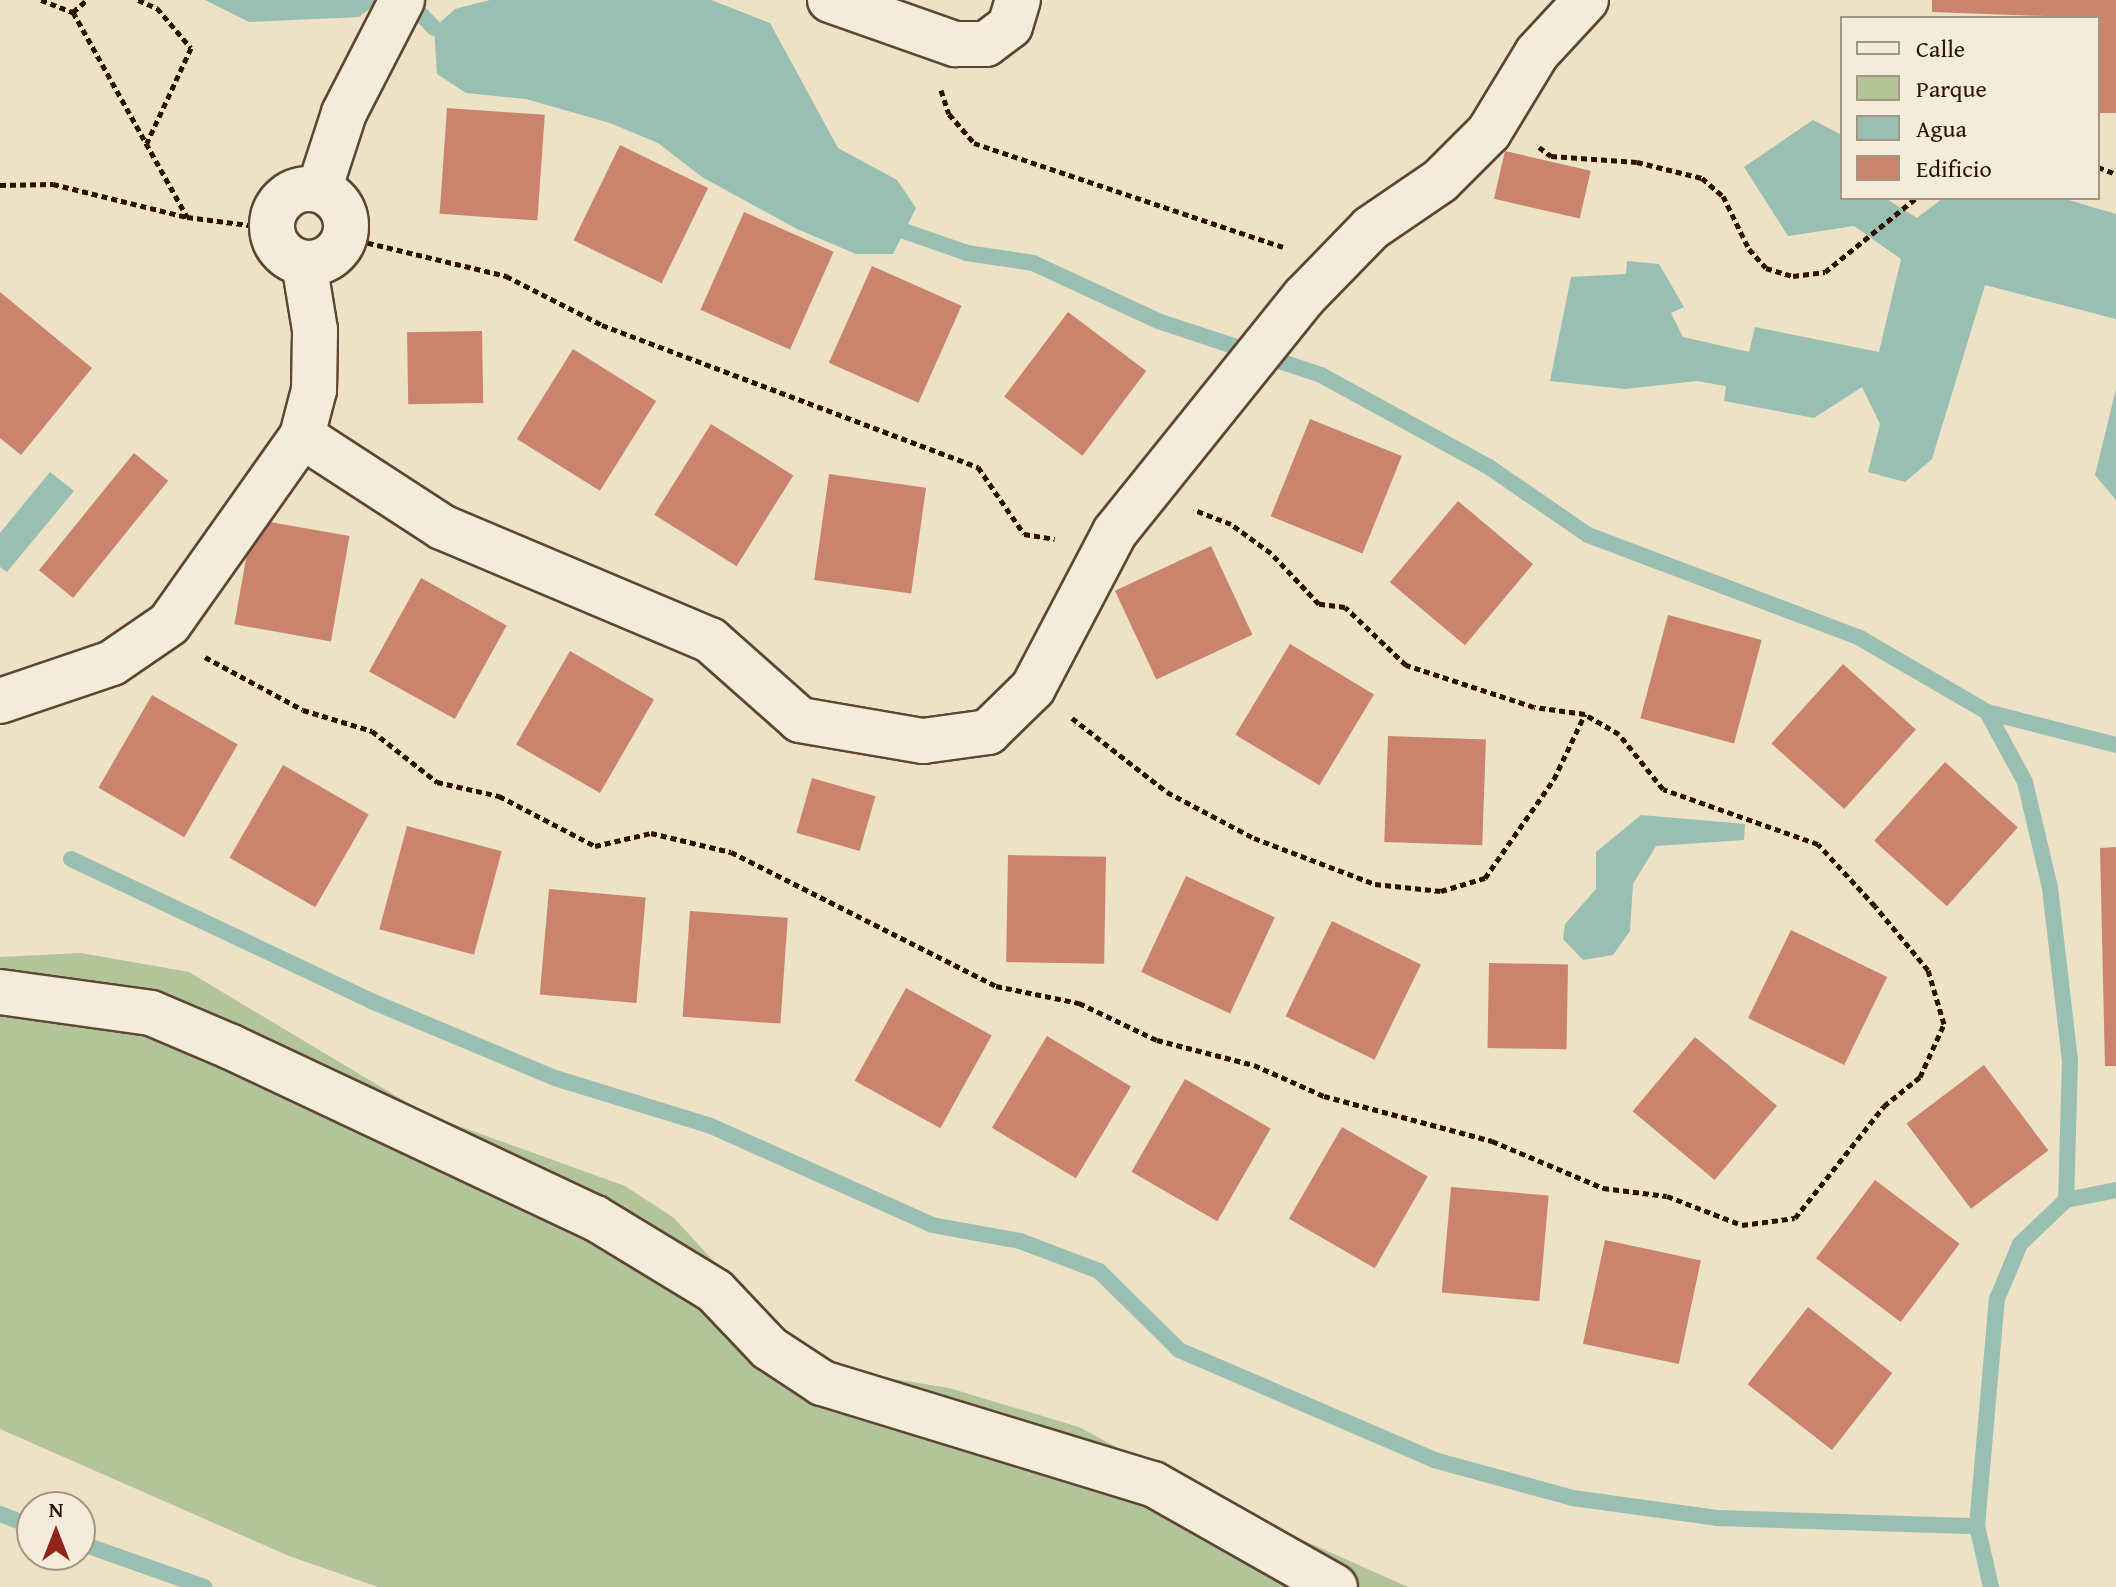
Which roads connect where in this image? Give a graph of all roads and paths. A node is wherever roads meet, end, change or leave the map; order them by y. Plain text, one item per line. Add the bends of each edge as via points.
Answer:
1 (41, 0) edge
2 (87, 0) edge
3 (138, 0) edge
4 (402, 0) edge
5 (830, 0) edge
6 (1018, 0) edge
7 (1586, 0) edge
8 (73, 12) junction
9 (939, 40) junction
10 (1498, 117) junction
11 (146, 144) junction
12 (0, 185) edge
13 (319, 190) junction
14 (1913, 200) edge
15 (187, 217) junction
16 (271, 228) junction
17 (345, 237) junction
18 (304, 263) junction
19 (1333, 265) junction
20 (302, 436) junction
21 (1129, 517) junction
22 (169, 624) junction
23 (1033, 688) junction
24 (0, 701) edge
25 (1585, 714) junction
26 (0, 992) edge
27 (1335, 1587) edge

1 - 8 path
2 - 8 path
3 - 11 path via 157,8 191,48
4 - 13 lane via 344,113
5 - 9 lane
6 - 9 lane via 1010,26 986,44
7 - 10 lane via 1537,53
8 - 11 path
9 - 19 path via 937,78 949,114 974,143 1071,170
10 - 14 path via 1551,156 1637,162 1702,178 1723,196 1766,268 1793,276 1825,272
10 - 19 lane via 1440,181 1371,228
11 - 15 path
12 - 15 path via 53,184
13 - 16 lane via 286,197
13 - 17 lane via 344,212
15 - 16 path
16 - 18 lane via 282,252
17 - 18 lane via 329,258
17 - 21 path via 506,276 602,325 978,467 1024,534 1070,542
18 - 20 lane via 315,345 314,390
19 - 21 lane
20 - 22 lane
20 - 23 lane via 442,527 645,606 710,640 800,720 923,741 988,732
21 - 23 lane
21 - 25 path via 1189,508 1231,524 1319,604 1345,607 1406,665 1534,707
22 - 24 lane via 112,663
22 - 25 path via 198,653 303,710 372,731 437,782 499,796 595,846 651,833 731,852 996,986 1079,1003 1157,1040 1254,1065 1324,1096 1492,1141 1603,1188 1667,1196 1742,1225 1795,1218 1884,1106 1920,1077 1944,1024 1928,970 1818,844 1663,789 1619,734
23 - 25 path via 1167,792 1254,838 1375,884 1441,891 1485,878 1554,779
26 - 27 lane via 151,1013 231,1047 595,1218 715,1291 769,1348 822,1383 1153,1484

